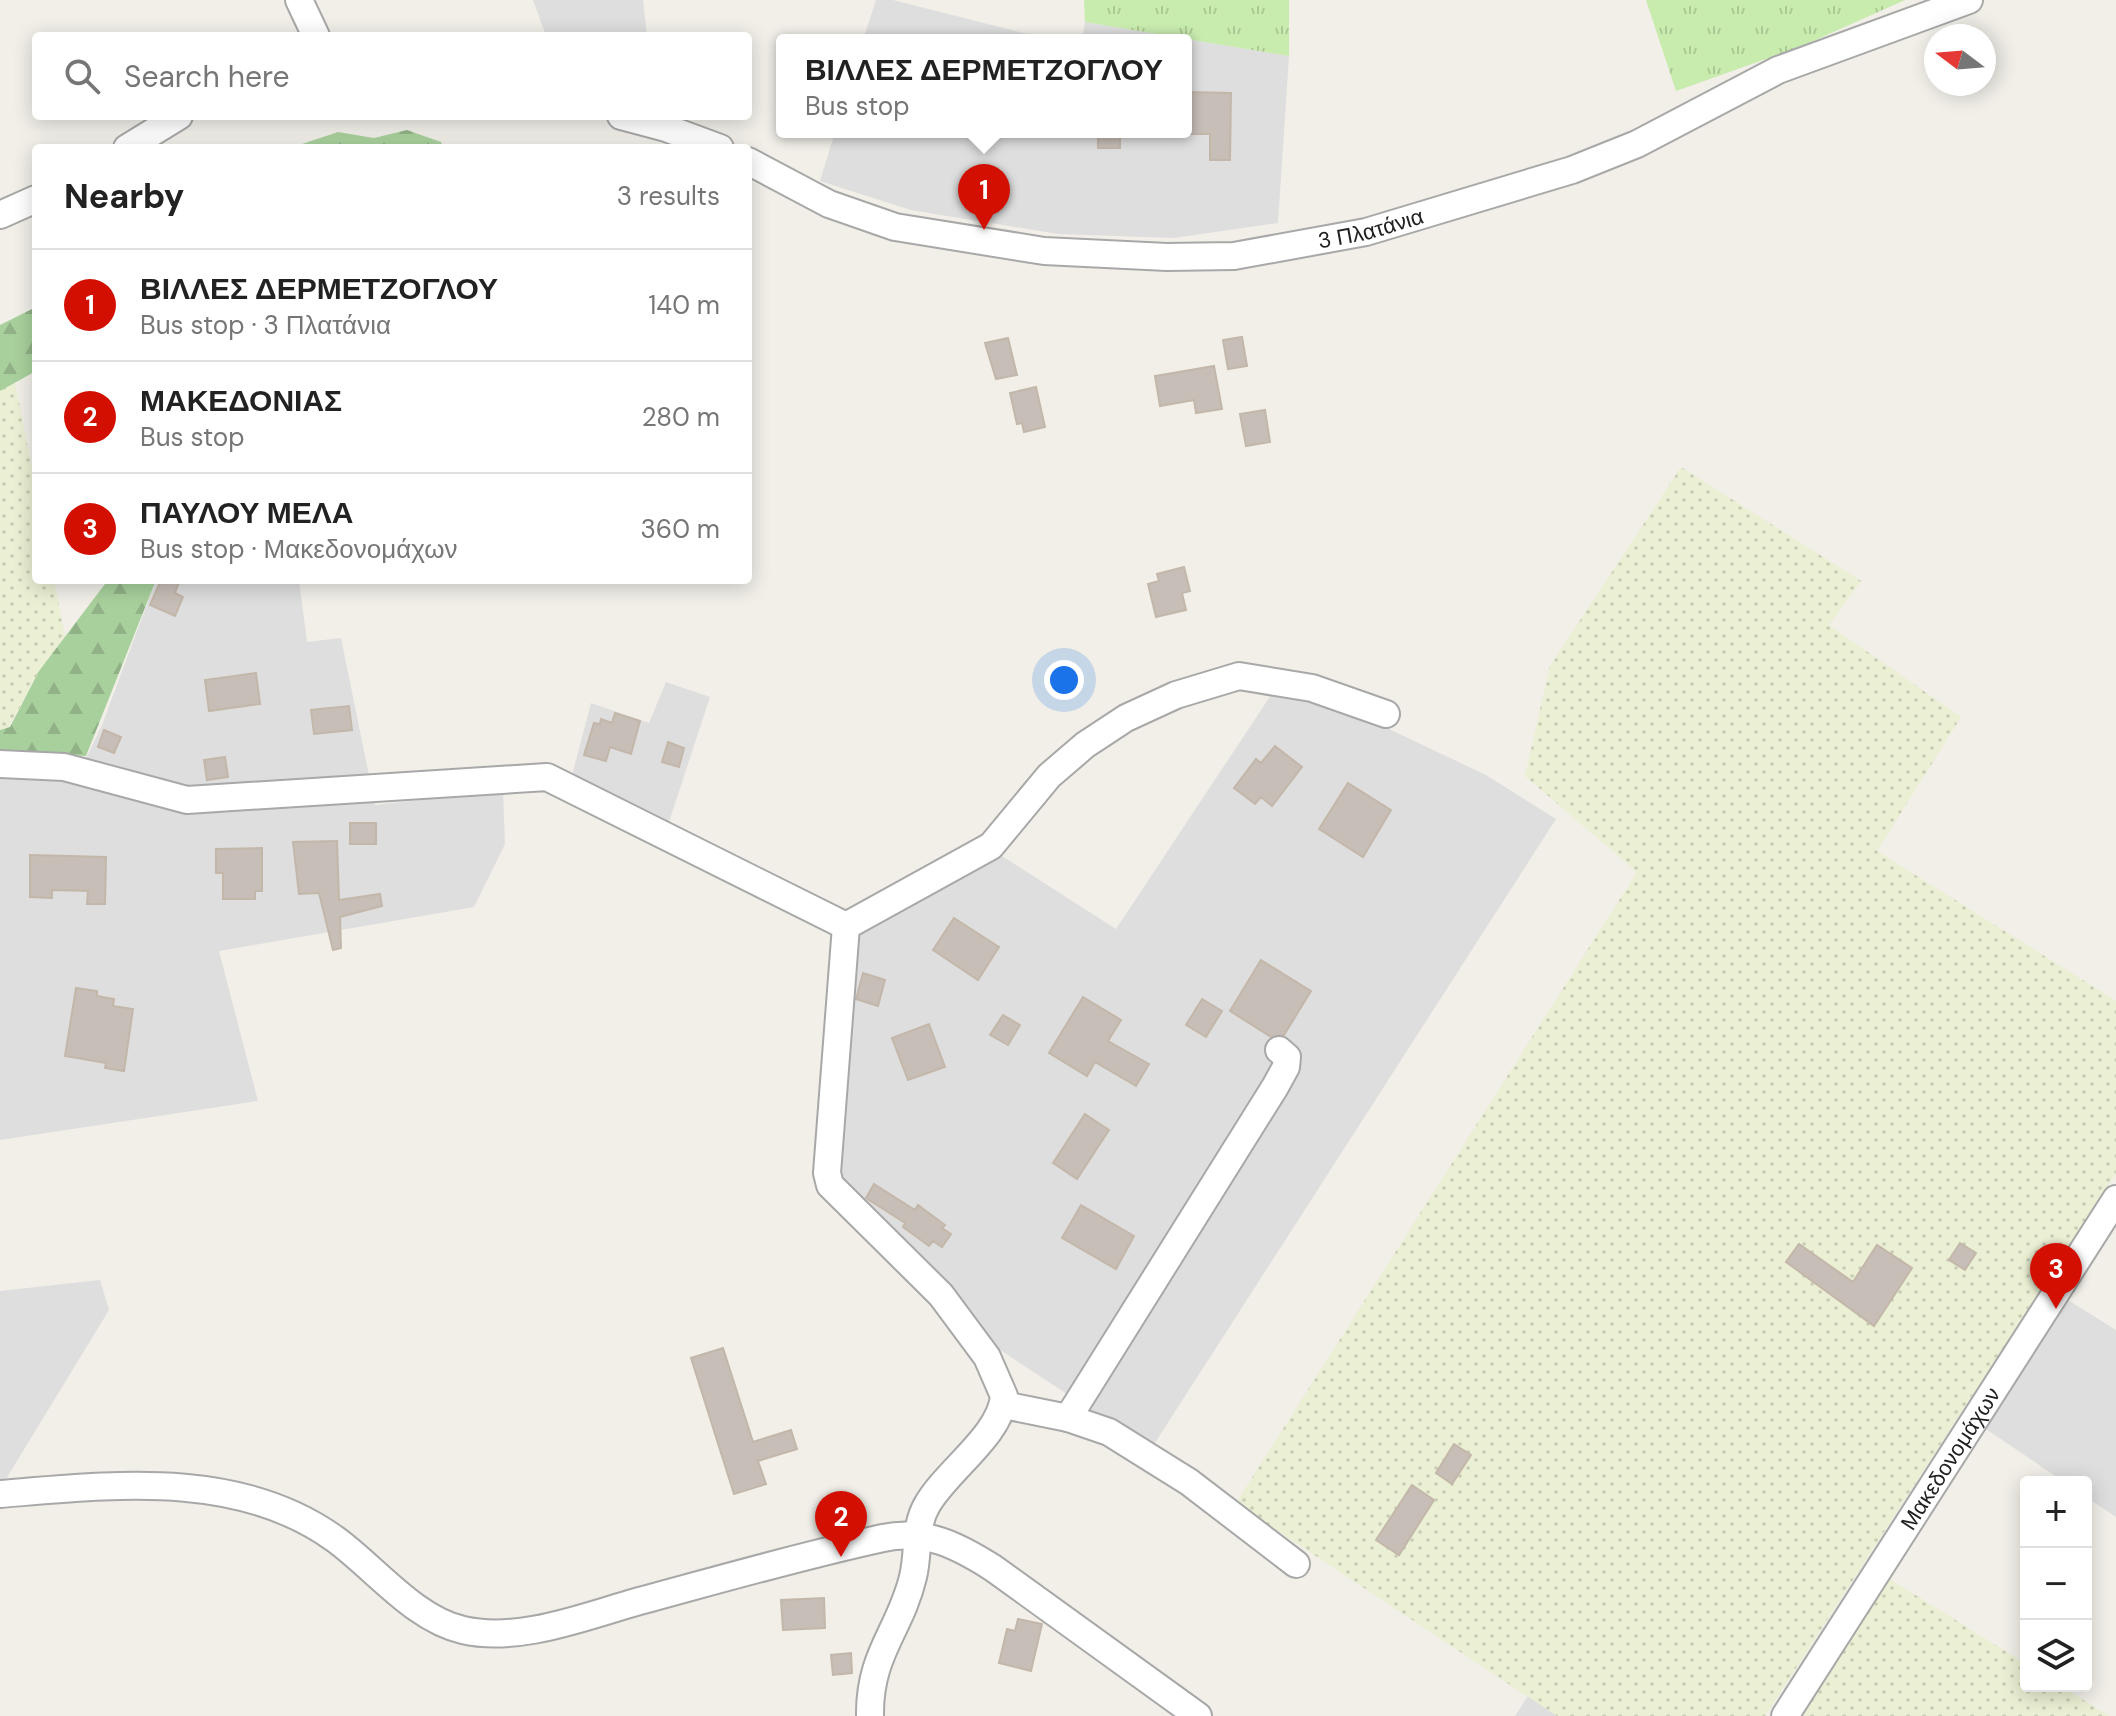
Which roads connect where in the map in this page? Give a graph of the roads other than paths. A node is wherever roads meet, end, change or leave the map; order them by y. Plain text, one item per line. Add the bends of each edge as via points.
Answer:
1 (299, 0) edge
2 (1969, 0) edge
3 (314, 32) edge
4 (172, 120) edge
5 (636, 120) edge
6 (134, 144) edge
7 (709, 144) edge
8 (752, 163) edge
9 (32, 201) edge
10 (0, 215) edge
11 (1386, 714) dead end
12 (0, 764) edge
13 (846, 926) junction
14 (1279, 1050) dead end
15 (2116, 1199) edge
16 (1004, 1405) junction
17 (1068, 1418) junction
18 (0, 1494) edge
19 (917, 1534) junction
20 (1296, 1564) dead end
21 (870, 1716) edge
22 (1198, 1716) edge
23 (1785, 1716) edge

1 - 3 street
2 - 8 street, 3 Πλατάνια via 1778,70 1637,144 1572,170 1366,232 1234,256 1099,255 928,234 829,204
4 - 6 street
5 - 7 street
9 - 10 street
11 - 13 street via 1312,688 1239,676 1176,695 1085,745 1049,776 991,846
12 - 13 street via 64,767 187,800 547,777
13 - 16 street via 830,1185 941,1295 995,1371
14 - 17 street via 1287,1057 1286,1067 1275,1087
15 - 23 street, Μακεδονομάχων
16 - 17 street
16 - 19 street via 926,1505
17 - 20 street via 1109,1432 1177,1474
18 - 19 street via 131,1486 245,1497 280,1508 334,1538 441,1621 482,1632 568,1621 854,1544
19 - 21 street via 913,1578 876,1662
19 - 22 street via 951,1544 993,1568

